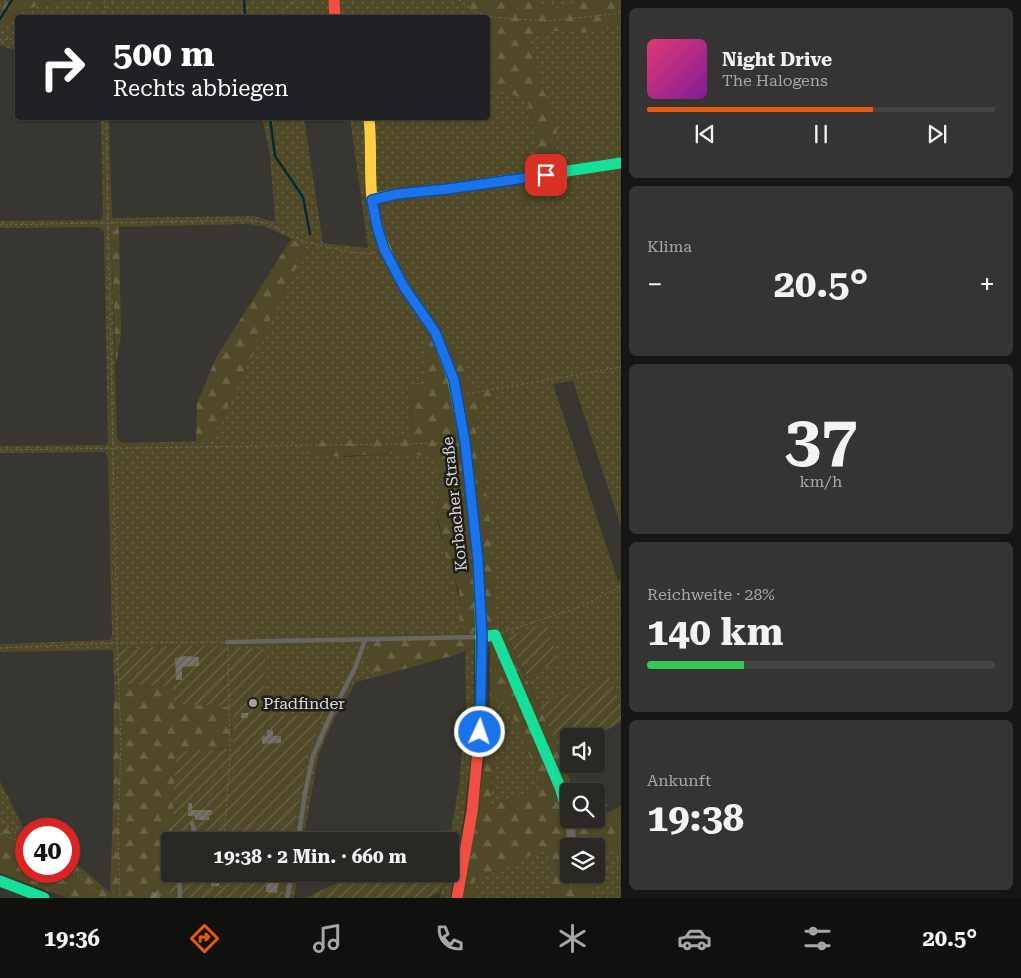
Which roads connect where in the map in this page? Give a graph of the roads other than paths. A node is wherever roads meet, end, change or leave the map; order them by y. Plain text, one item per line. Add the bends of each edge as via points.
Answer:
1 (334, 0) edge
2 (335, 15) edge
3 (369, 120) edge
4 (621, 163) edge
5 (372, 200) junction
6 (482, 637) junction
7 (365, 640) junction
8 (228, 642) road end
9 (560, 787) edge
10 (192, 823) dead end
11 (193, 832) edge
12 (299, 832) edge
13 (0, 881) edge
14 (180, 882) edge
15 (290, 882) edge
16 (44, 898) edge
17 (180, 898) edge
18 (287, 898) edge
19 (457, 898) edge

1 - 2 street
3 - 5 street, Korbacher Straße
4 - 5 street
5 - 6 street, Korbacher Straße via 384,249 404,287 435,332 454,380 465,442 478,560
6 - 7 lane
6 - 9 street via 496,635
6 - 19 street, Korbacher Straße via 476,779
7 - 8 lane
7 - 12 lane via 313,756
10 - 11 lane
13 - 16 street
14 - 17 lane
15 - 18 lane

